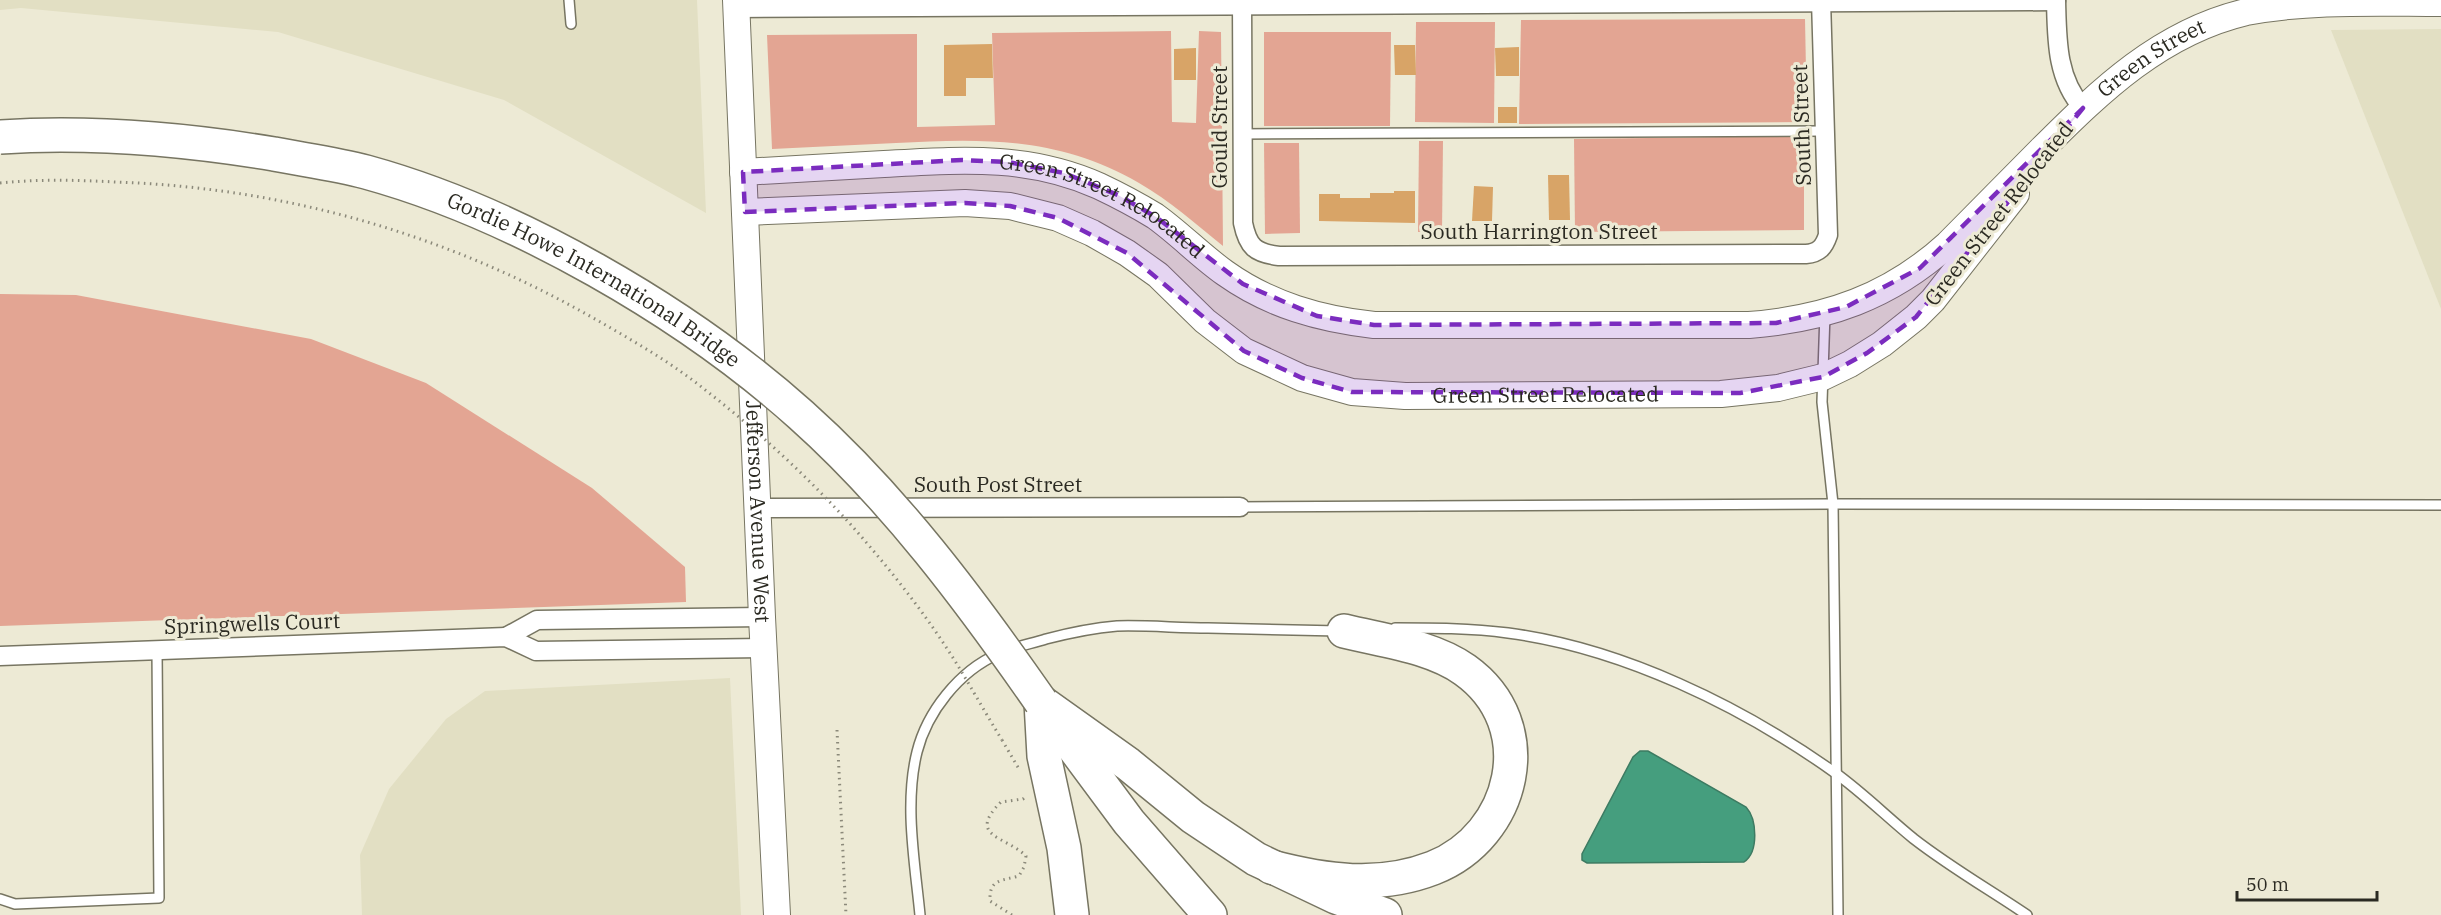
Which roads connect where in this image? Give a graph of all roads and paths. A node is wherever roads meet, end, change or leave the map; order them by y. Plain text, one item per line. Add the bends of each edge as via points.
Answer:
1 (569, 0) edge
2 (2056, 1) edge
3 (2388, 1) edge
4 (1821, 2) edge
5 (1242, 3) edge
6 (2441, 3) edge
7 (737, 4) edge
8 (972, 4) edge
9 (571, 24) dead end
10 (2082, 108) junction
11 (1824, 131) junction
12 (1243, 134) junction
13 (0, 137) edge
14 (743, 172) junction
15 (0, 183) edge
16 (745, 212) junction
17 (1823, 248) joint
18 (1256, 251) joint
19 (1825, 314) junction
20 (1823, 377) junction
21 (1833, 504) junction
22 (2441, 505) edge
23 (1240, 507) joint
24 (757, 508) junction
25 (762, 617) junction
26 (1344, 631) junction
27 (506, 637) junction
28 (763, 648) junction
29 (157, 650) junction
30 (0, 656) edge
31 (1041, 702) junction
32 (837, 730) dead end
33 (1020, 771) dead end
34 (1836, 774) junction
35 (1027, 788) dead end
36 (1271, 867) junction
37 (0, 899) edge
38 (777, 915) edge
39 (846, 915) edge
40 (920, 915) edge
41 (1012, 915) edge
42 (1072, 915) edge
43 (1210, 915) edge
44 (1386, 915) edge
45 (1838, 915) edge
46 (2027, 915) edge

1 - 9 lane
2 - 4 street
2 - 10 street via 2060,62 2070,91
3 - 6 street, Green Street
3 - 10 street, Green Street via 2299,4 2225,18 2172,40 2148,55
4 - 5 street
4 - 11 street, South Street
5 - 8 street
5 - 12 street, Gould Street
7 - 8 street
7 - 14 street, Jefferson Avenue West
10 - 19 street, Green Street Relocated via 1933,257 1864,300
10 - 20 street, Green Street Relocated via 1933,300 1882,344
11 - 12 lane
11 - 17 street, South Street via 1828,235
12 - 18 street, Gould Street via 1243,223
13 - 31 highway, Gordie Howe International Bridge, bridge via 71,134 179,140 364,171 464,206 607,277 739,365 832,445 910,529
14 - 16 street, Jefferson Avenue West
14 - 19 street, Green Street Relocated via 962,160 1044,168 1082,179 1140,207 1227,274 1261,294 1297,310 1374,325 1749,325
15 - 33 path, bridge via 158,183 318,207 412,236 504,273 580,310 703,388 784,456 851,525 911,597
16 - 20 street, Green Street Relocated via 965,202 1010,206 1058,218 1092,232 1158,275 1244,351 1302,378 1352,392 1405,396 1731,394
16 - 24 street, Jefferson Avenue West
17 - 18 street, South Harrington Street via 1806,254 1279,256
19 - 20 lane
20 - 21 lane
21 - 22 lane
21 - 23 lane
21 - 34 lane
23 - 24 street, South Post Street
24 - 25 street, Jefferson Avenue West
25 - 27 street, Springwells Court via 537,620
25 - 28 street, Jefferson Avenue West
26 - 34 lane via 1475,630 1530,637 1592,652 1712,699 1790,742
26 - 36 highway via 1436,655 1478,681 1497,706 1507,728 1507,787 1499,810 1474,842 1456,857 1420,873 1385,880 1333,881
26 - 40 lane via 1118,626 1017,647 978,665 935,712 917,752 912,817
27 - 28 street, Springwells Court via 536,651
27 - 29 street, Springwells Court
28 - 38 street, Jefferson Avenue West
29 - 30 street, Springwells Court
29 - 37 lane via 159,898 15,904
31 - 36 highway via 1128,764 1193,817
31 - 42 highway via 1044,756 1064,848
31 - 43 highway, Gordie Howe International Bridge via 1123,814
32 - 39 path
34 - 45 lane
34 - 46 lane via 1916,840
35 - 41 path via 1023,799 1001,802 988,818 987,828 993,838 1018,848 1026,856 1019,876 996,882 990,889 990,901
36 - 44 highway

